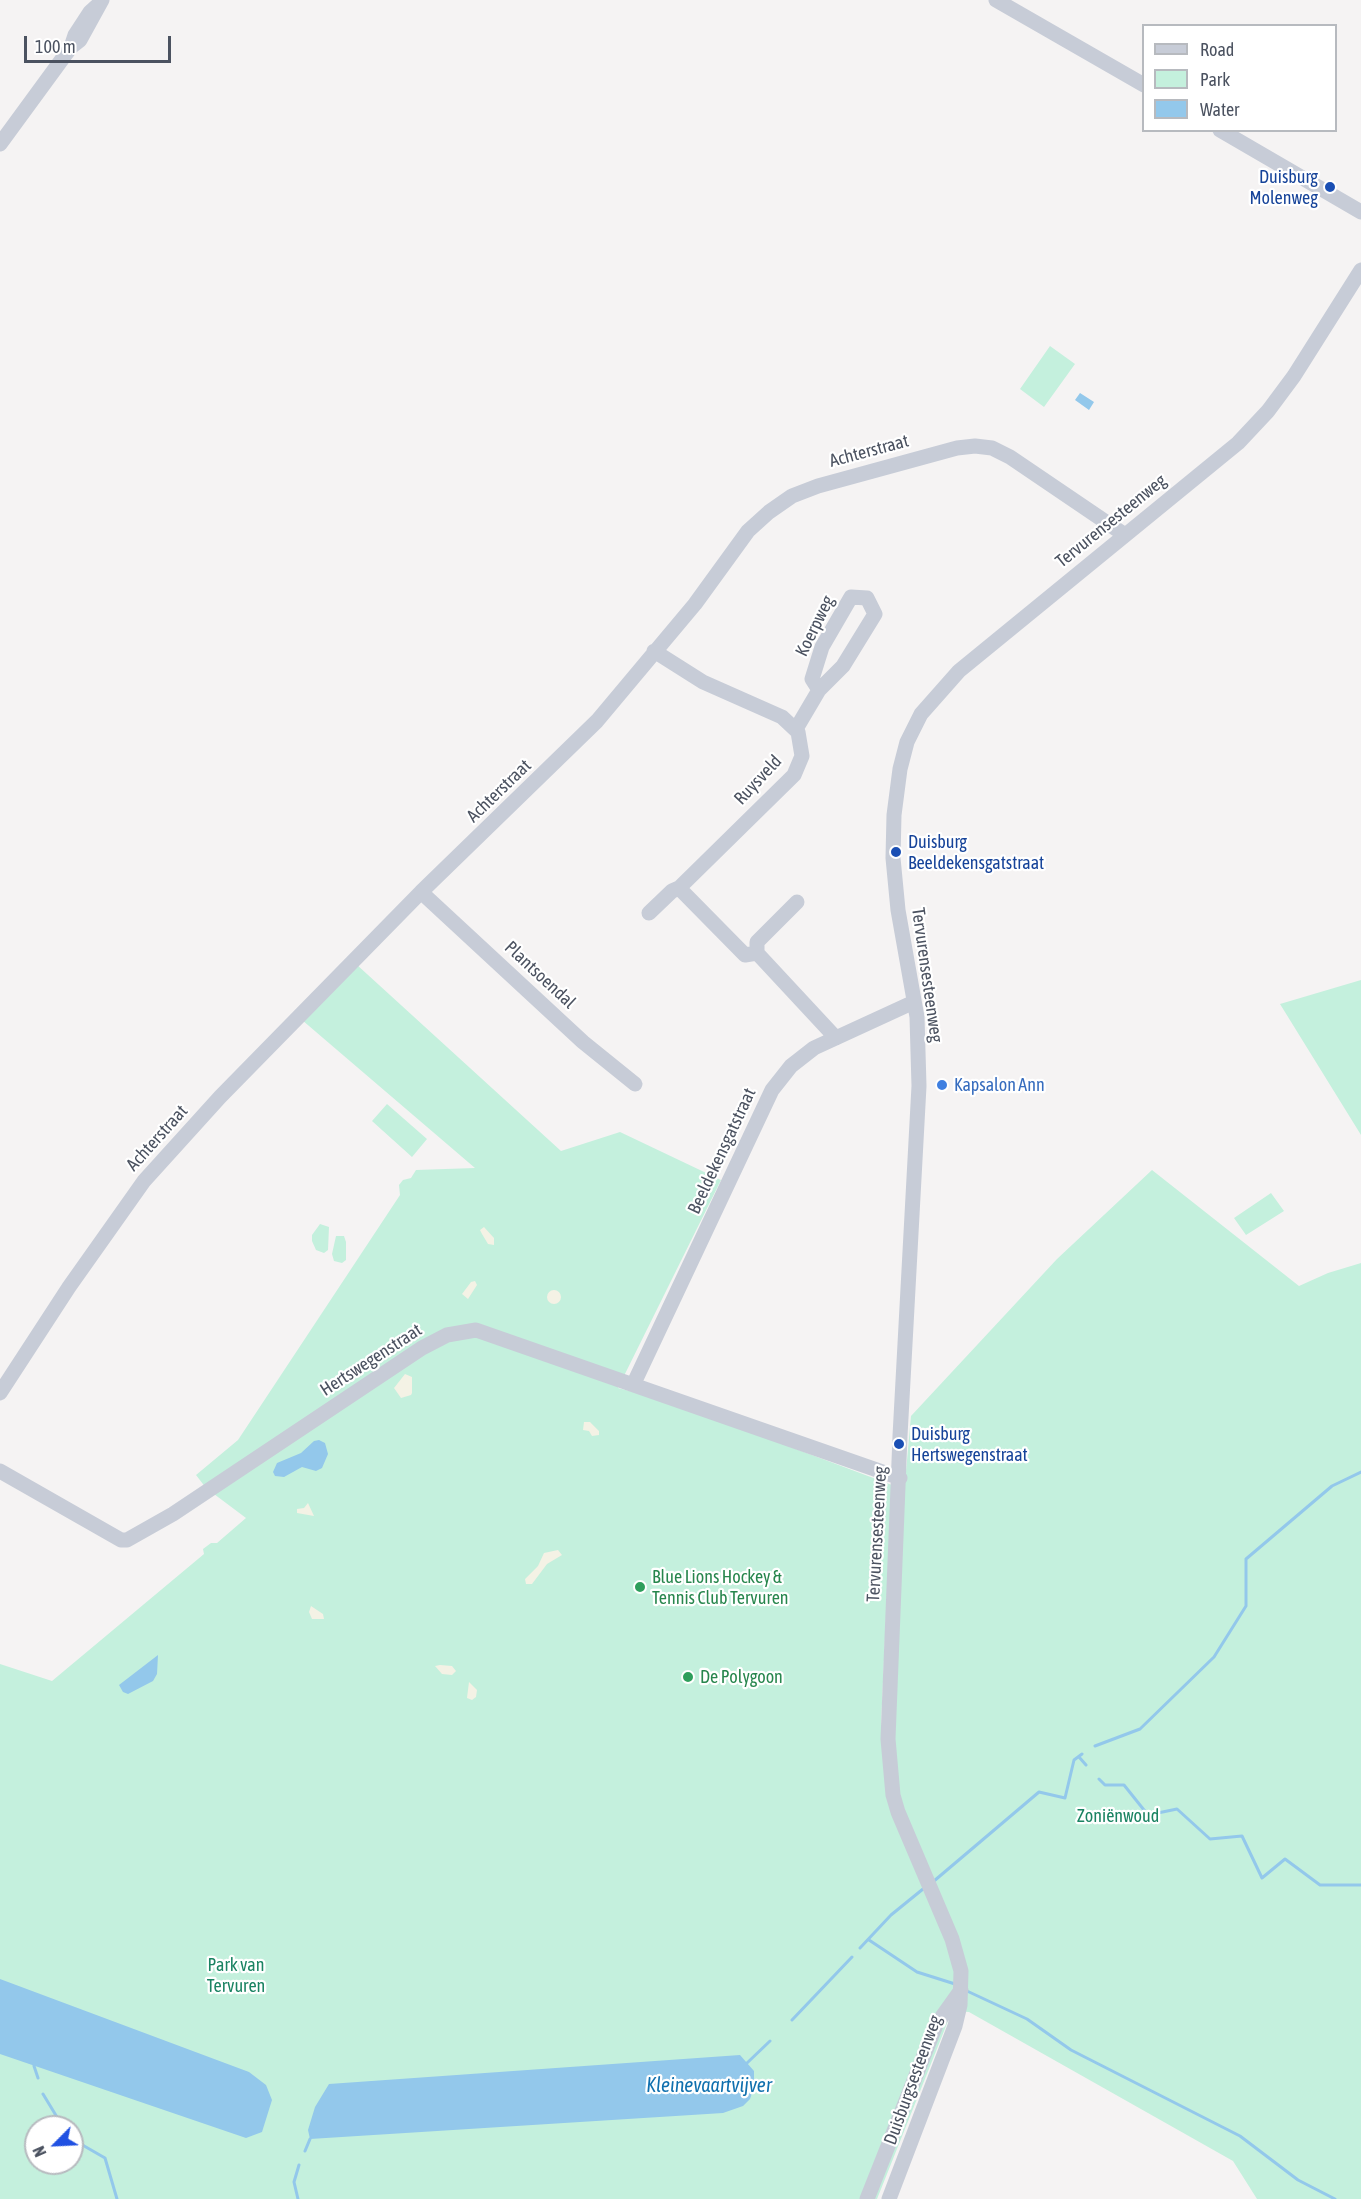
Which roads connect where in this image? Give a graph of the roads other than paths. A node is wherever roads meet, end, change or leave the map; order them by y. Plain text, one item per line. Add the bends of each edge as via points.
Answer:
1 (996, 0) edge
2 (100, 2) edge
3 (1142, 84) edge
4 (1223, 132) edge
5 (0, 144) edge
6 (1361, 212) edge
7 (1361, 270) edge
8 (1125, 535) junction
9 (654, 651) junction
10 (819, 690) junction
11 (796, 729) junction
12 (679, 888) junction
13 (421, 892) junction
14 (797, 902) dead end
15 (649, 913) dead end
16 (757, 953) junction
17 (914, 1002) junction
18 (836, 1038) junction
19 (635, 1084) dead end
20 (634, 1383) junction
21 (0, 1393) edge
22 (0, 1470) edge
23 (900, 1478) junction
24 (961, 1971) joint
25 (961, 1990) junction
26 (895, 2197) edge
27 (867, 2199) edge

1 - 3 street
2 - 5 street
4 - 6 street
7 - 8 street, Tervurensesteenweg via 1268,411 1238,443
8 - 9 street, Achterstraat via 1010,457 983,446 957,448 818,486 785,501 748,531 695,604
8 - 17 street, Tervurensesteenweg via 959,671 921,714 907,742 896,789 893,858
9 - 11 street via 680,670 782,717
9 - 13 street, Achterstraat via 597,721
10 - 10 street, Koerpweg via 843,666 875,614 867,598 851,597 822,647 812,680
10 - 11 street, Koerpweg
11 - 12 street, Ruysveld via 802,748 801,762 794,775
12 - 15 street, Ruysveld
12 - 16 street via 745,955
13 - 19 street, Plantsoendal via 583,1042
13 - 21 street, Achterstraat via 220,1097 144,1181
14 - 16 street via 757,942
16 - 18 street
17 - 18 street, Beeldekensgatstraat
17 - 23 street, Tervurensesteenweg via 919,1086
18 - 20 street, Beeldekensgatstraat via 814,1048 791,1066 772,1090
20 - 22 street, Hertswegenstraat via 476,1330 447,1335 127,1540
20 - 23 street, Hertswegenstraat
23 - 24 street, Tervurensesteenweg via 888,1739 893,1795 952,1939
24 - 25 street, Duisburgsesteenweg
25 - 26 street, Duisburgsesteenweg via 955,2026
25 - 27 street via 936,2025

